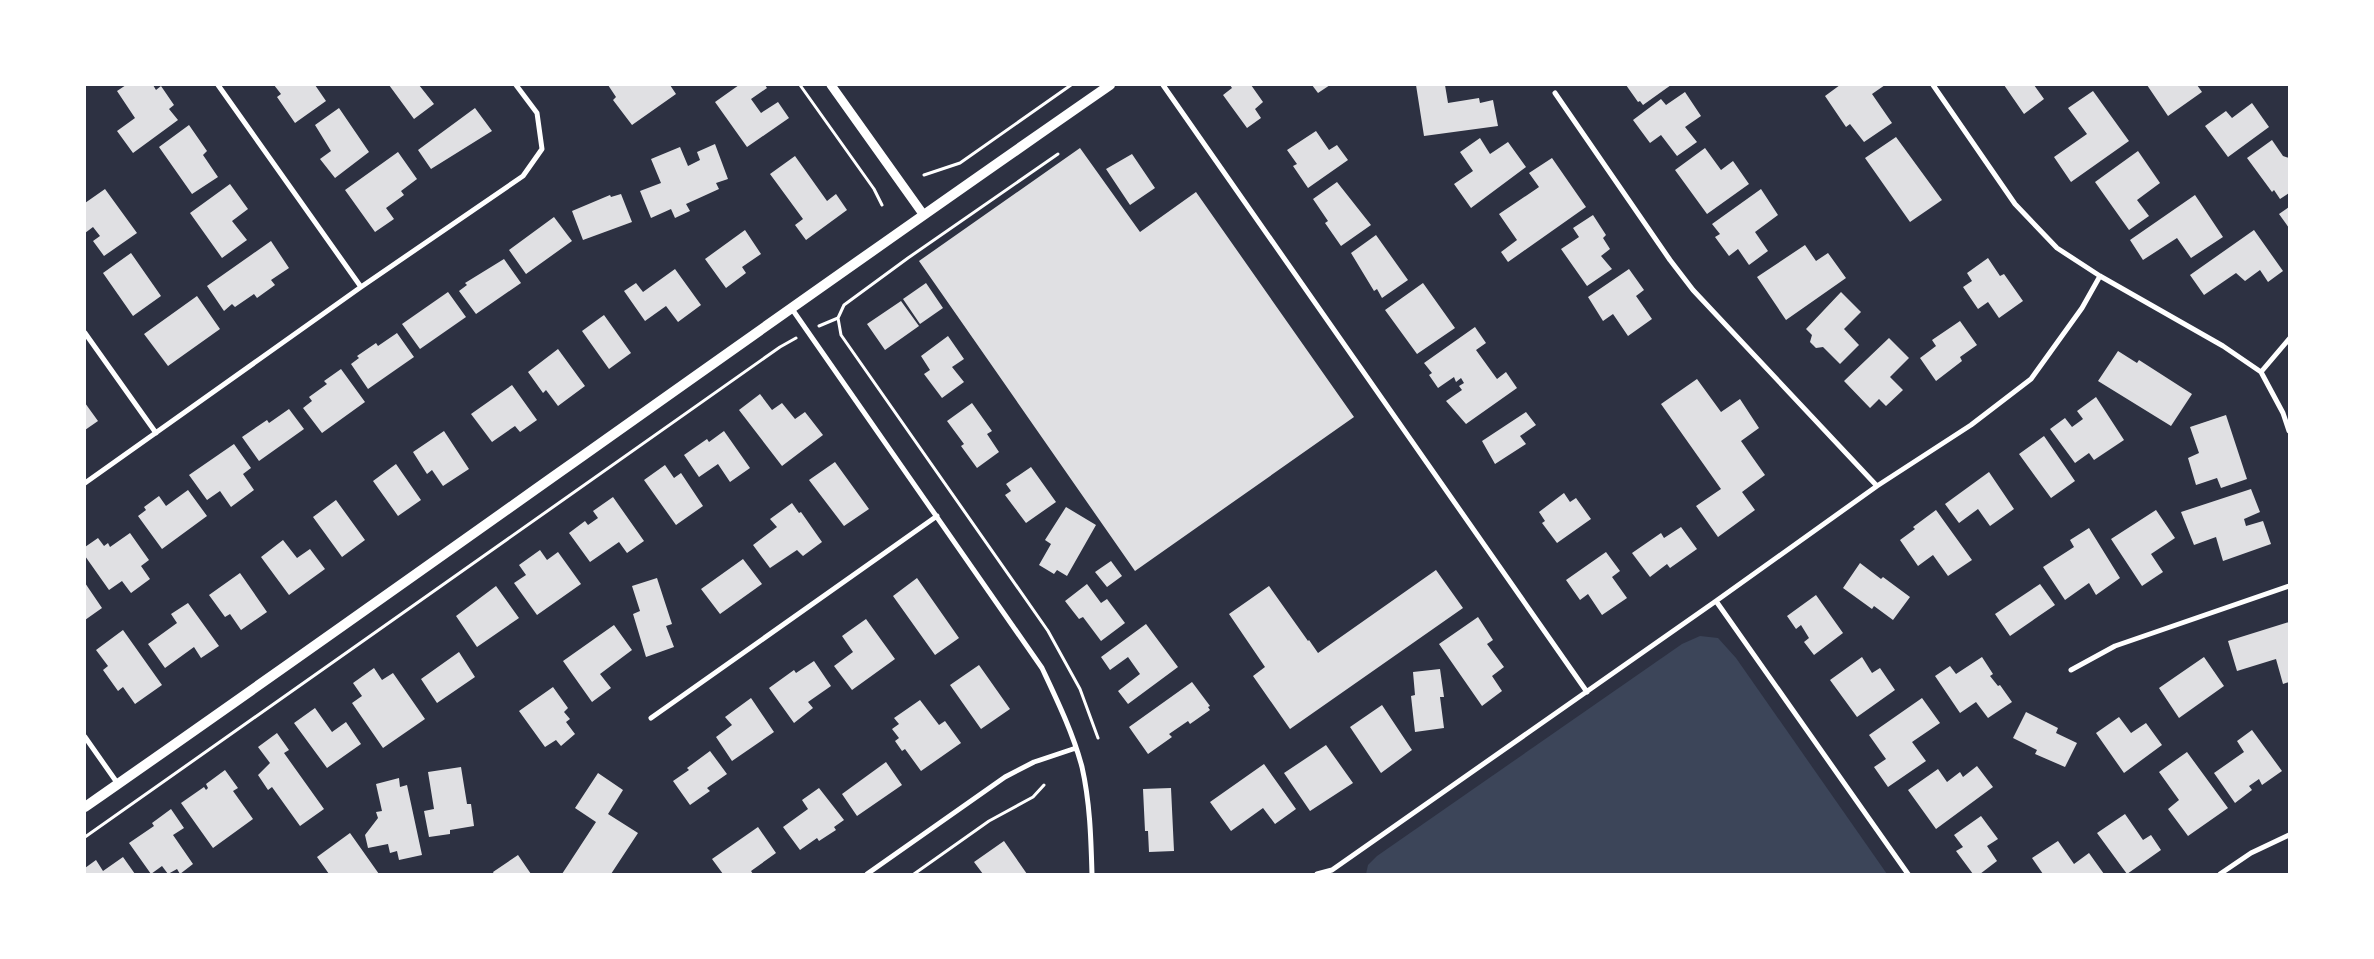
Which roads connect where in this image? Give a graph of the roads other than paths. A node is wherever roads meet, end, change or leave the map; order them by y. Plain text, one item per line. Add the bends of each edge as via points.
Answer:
1 (218, 85) edge
2 (516, 85) edge
3 (831, 85) edge
4 (1110, 85) edge
5 (1163, 85) edge
6 (1933, 85) edge
7 (1555, 93) dead end
8 (923, 214) junction
9 (2100, 276) junction
10 (361, 287) junction
11 (792, 309) junction
12 (85, 333) edge
13 (2289, 338) edge
14 (2261, 372) junction
15 (2289, 431) edge
16 (156, 433) junction
17 (85, 483) edge
18 (1877, 486) junction
19 (937, 516) junction
20 (2289, 586) edge
21 (1716, 602) junction
22 (2072, 670) dead end
23 (1587, 692) junction
24 (651, 718) dead end
25 (85, 737) edge
26 (1076, 748) junction
27 (118, 784) junction
28 (85, 807) edge
29 (2289, 835) edge
30 (1333, 872) edge
31 (867, 874) edge
32 (1092, 874) edge
33 (1317, 874) edge
34 (1908, 874) edge
35 (2220, 874) edge

1 - 10 street
2 - 10 street via 537,113 542,149 523,176
3 - 8 street
4 - 8 main road
5 - 23 street
6 - 9 street via 2015,204 2057,248
7 - 18 street via 1693,290
8 - 11 main road
9 - 14 street via 2223,346
9 - 18 street via 2082,308 2031,379 1971,425
10 - 16 street
11 - 19 street
11 - 27 main road
12 - 16 street
13 - 14 street
14 - 15 street via 2283,412
16 - 17 street
18 - 21 street
19 - 24 street
19 - 26 street via 1042,668
20 - 22 street via 2115,646
21 - 23 street
21 - 34 street
23 - 30 street
25 - 27 street
26 - 31 street via 1034,762 1005,777
26 - 32 street via 1091,828
27 - 28 main road
29 - 35 street via 2251,853
30 - 33 street

